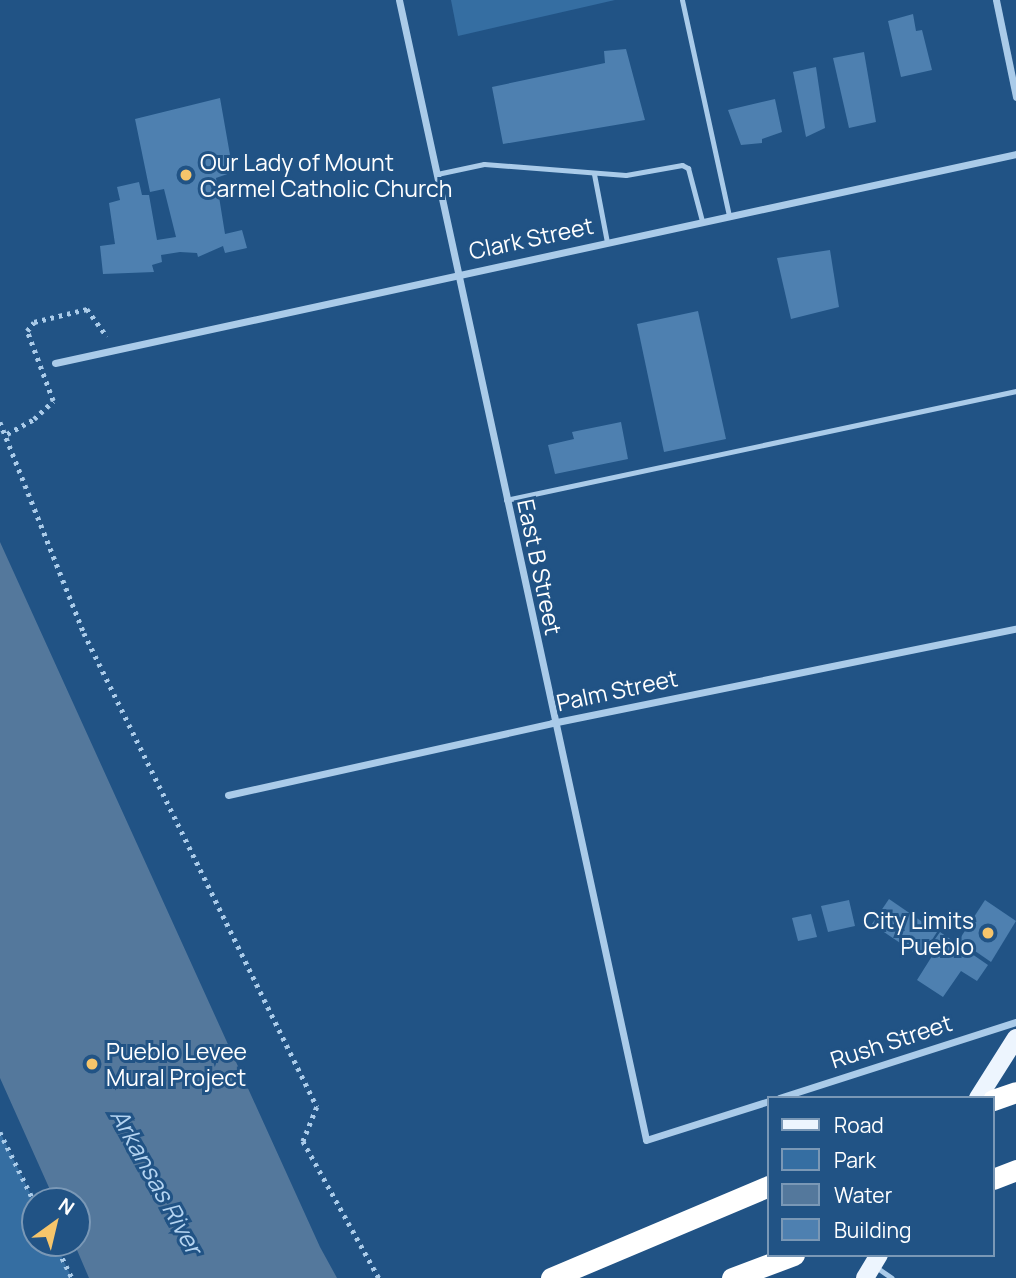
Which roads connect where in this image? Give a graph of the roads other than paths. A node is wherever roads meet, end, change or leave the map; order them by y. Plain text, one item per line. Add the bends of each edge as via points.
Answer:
1 (399, 0) edge
2 (682, 0) edge
3 (996, 0) edge
4 (1016, 97) edge
5 (1016, 154) edge
6 (437, 174) junction
7 (594, 174) junction
8 (729, 216) junction
9 (702, 221) junction
10 (607, 242) junction
11 (459, 273) junction
12 (55, 363) dead end
13 (1016, 391) edge
14 (506, 500) junction
15 (1016, 629) edge
16 (552, 723) junction
17 (228, 795) dead end
18 (1016, 1022) edge
19 (1016, 1038) edge
20 (1016, 1092) edge
21 (785, 1096) edge
22 (979, 1096) edge
23 (995, 1099) edge
24 (768, 1101) edge
25 (1016, 1170) edge
26 (995, 1178) edge
27 (768, 1186) edge
28 (789, 1257) edge
29 (872, 1266) edge
30 (741, 1275) edge
31 (551, 1278) edge
32 (891, 1278) edge

1 - 6 street, East B Street
2 - 8 lane
3 - 4 street
5 - 8 street, Clark Street
6 - 7 lane via 484,164
6 - 11 street, East B Street
7 - 9 lane via 626,175 685,166
7 - 10 lane
8 - 9 street, Clark Street
9 - 10 street, Clark Street
10 - 11 street, Clark Street
11 - 12 street, Clark Street
11 - 14 street, East B Street
13 - 14 lane
14 - 16 street, East B Street
15 - 16 street, Palm Street
16 - 17 street, Palm Street
16 - 24 street, East B Street via 646,1140
18 - 21 street, Rush Street
19 - 22 main road
20 - 23 highway
25 - 26 highway
27 - 31 highway
28 - 30 highway
29 - 32 lane

